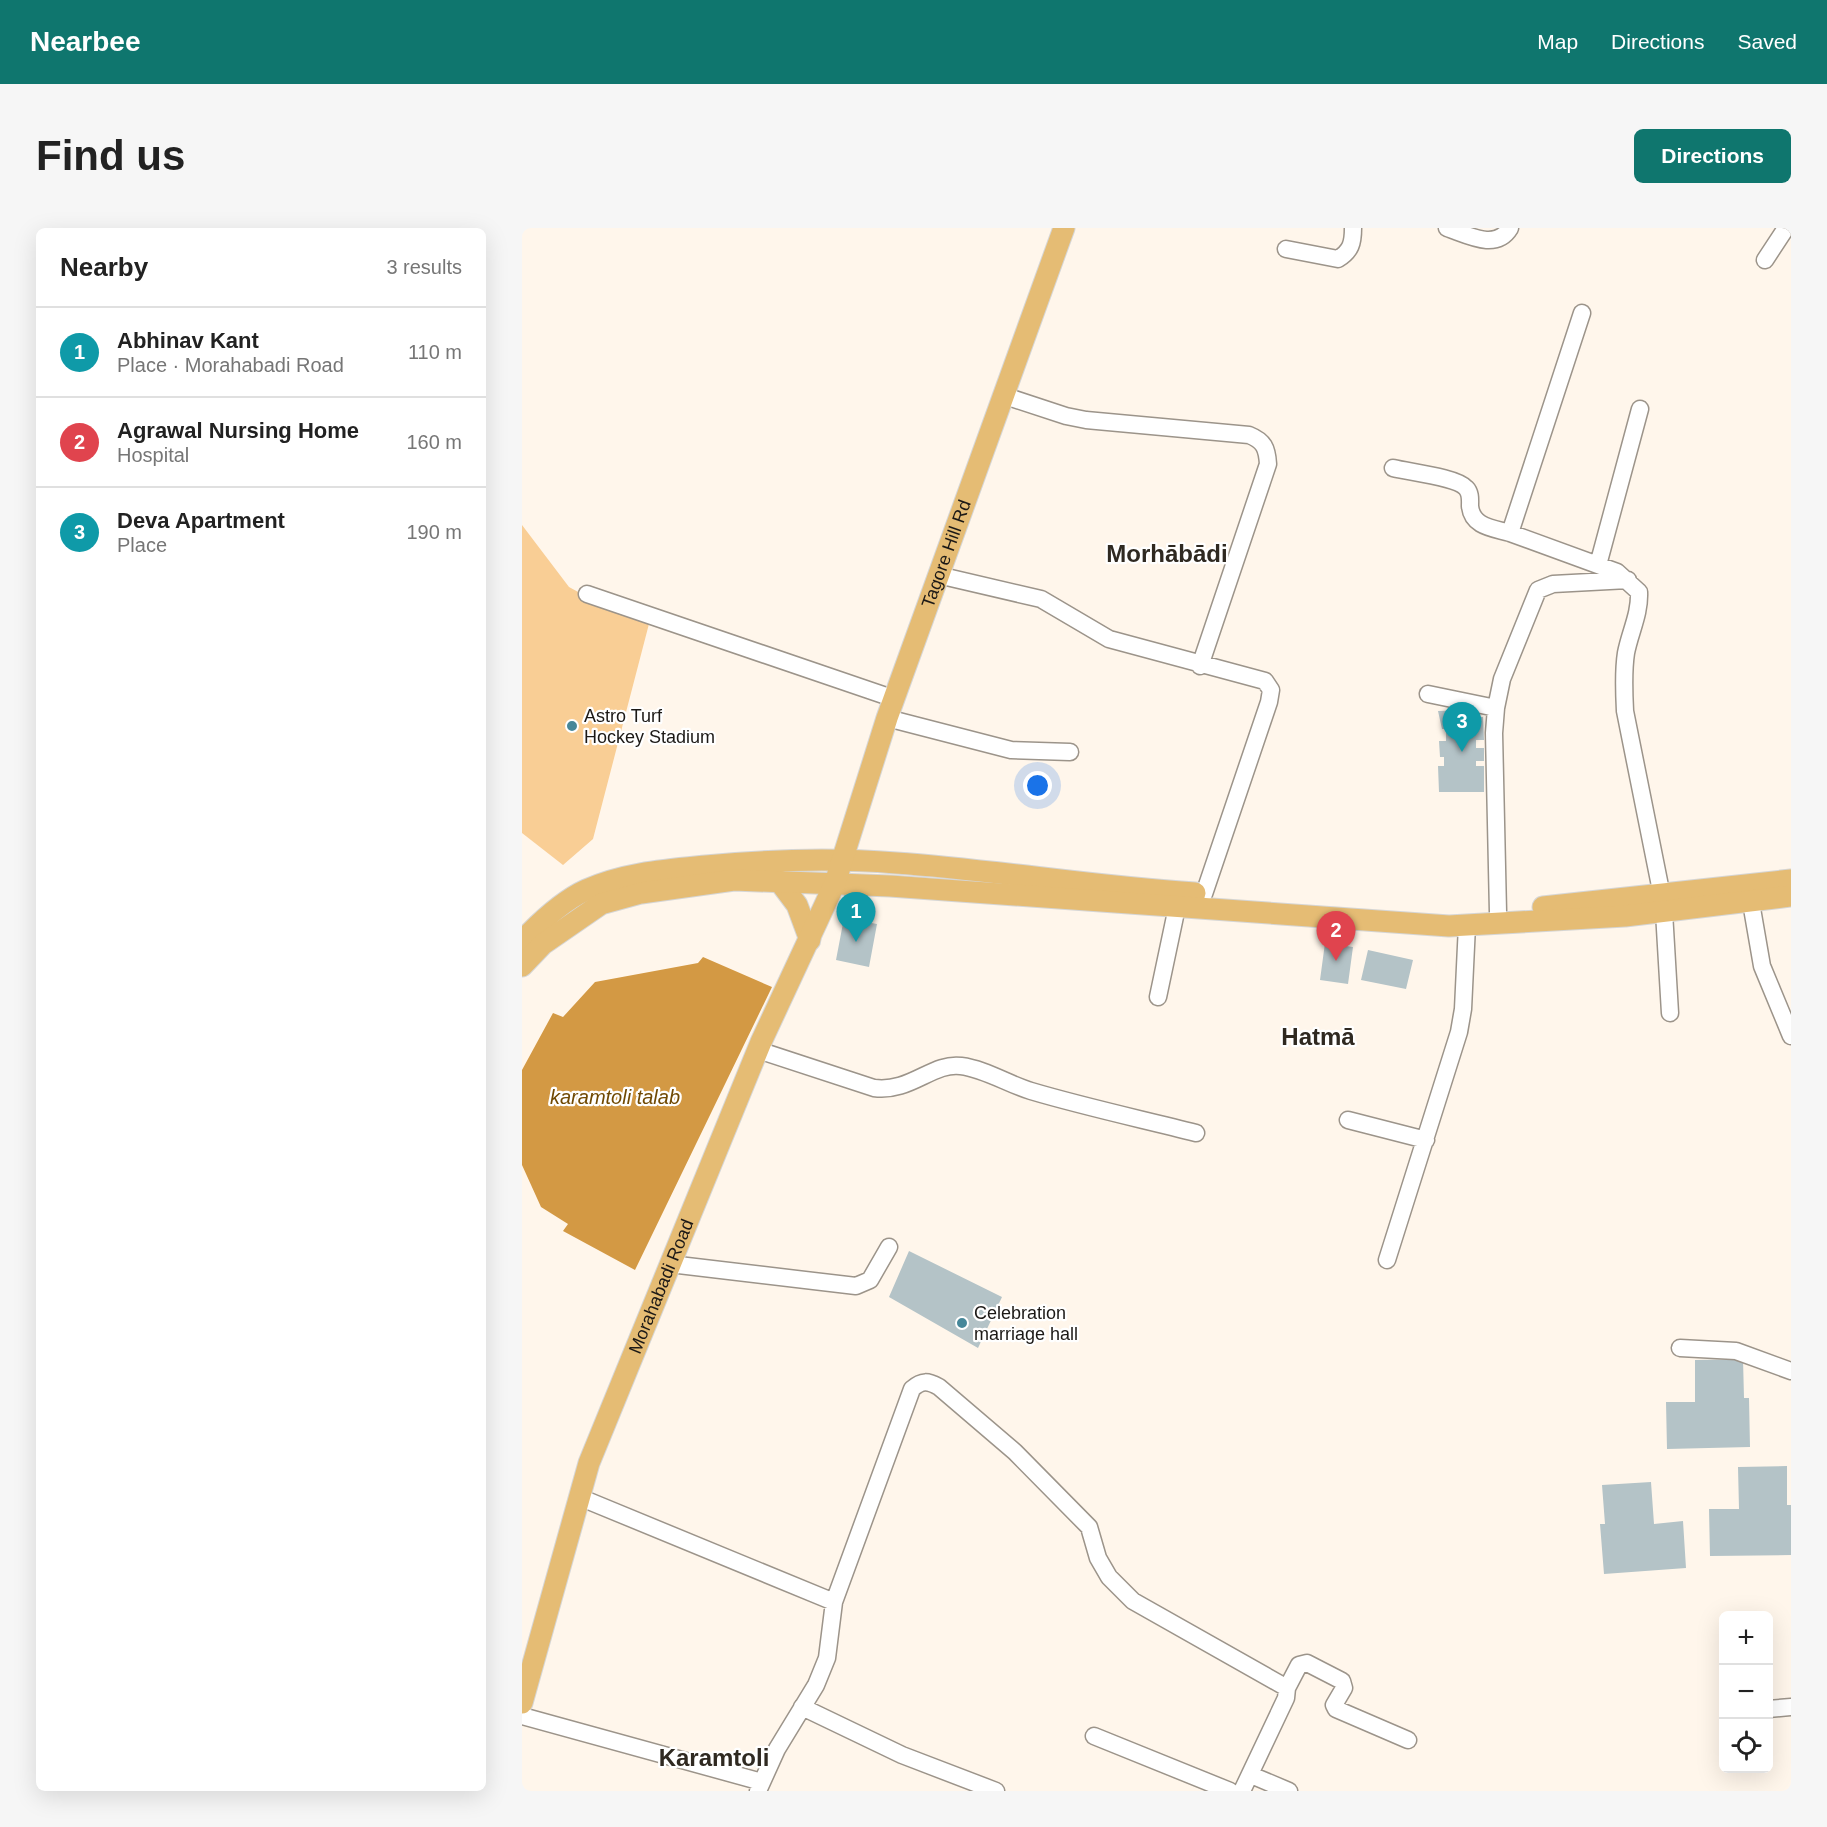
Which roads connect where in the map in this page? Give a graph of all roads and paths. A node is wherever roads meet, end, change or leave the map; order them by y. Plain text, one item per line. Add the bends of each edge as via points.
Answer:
1 (1064, 228) edge
2 (1353, 228) edge
3 (1447, 228) edge
4 (1510, 228) edge
5 (1786, 228) edge
6 (1286, 249) dead end
7 (1765, 260) dead end
8 (1582, 313) dead end
9 (1005, 396) junction
10 (1640, 410) dead end
11 (1393, 468) dead end
12 (1510, 533) junction
13 (1598, 565) junction
14 (938, 575) junction
15 (1628, 580) junction
16 (587, 594) dead end
17 (1200, 666) junction
18 (1428, 694) dead end
19 (1496, 708) junction
20 (891, 709) junction
21 (1070, 752) dead end
22 (844, 860) junction
23 (1791, 880) edge
24 (779, 881) junction
25 (835, 883) junction
26 (1750, 893) junction
27 (1204, 894) junction
28 (1791, 896) edge
29 (1663, 904) junction
30 (1177, 907) junction
31 (1498, 912) junction
32 (1467, 925) junction
33 (810, 940) junction
34 (522, 941) edge
35 (522, 966) edge
36 (1158, 997) dead end
37 (1670, 1013) dead end
38 (1791, 1036) edge
39 (758, 1050) junction
40 (1348, 1120) dead end
41 (1196, 1133) dead end
42 (1426, 1140) junction
43 (889, 1247) dead end
44 (1387, 1260) dead end
45 (670, 1263) junction
46 (1680, 1348) dead end
47 (1791, 1371) edge
48 (579, 1497) junction
49 (834, 1602) junction
50 (1287, 1688) junction
51 (522, 1703) edge
52 (802, 1707) junction
53 (1791, 1707) edge
54 (1773, 1709) edge
55 (522, 1716) edge
56 (1094, 1736) dead end
57 (1408, 1740) dead end
58 (1251, 1775) junction
59 (760, 1786) edge
60 (996, 1791) edge
61 (1230, 1791) edge
62 (1242, 1791) edge
63 (1288, 1791) edge

1 - 9 main road, Tagore Hill Rd
2 - 6 street via 1348,253 1338,259
3 - 4 street via 1497,241
5 - 7 street
8 - 12 street
9 - 14 main road, Tagore Hill Rd
9 - 17 street via 1086,420 1260,439 1267,450 1268,464
10 - 13 street
11 - 12 street via 1466,487 1476,521
12 - 13 street
13 - 15 street
14 - 17 street via 1041,599 1109,639
14 - 20 main road, Tagore Hill Rd
15 - 19 street via 1553,584 1538,590 1502,679
15 - 29 street via 1639,592 1639,607 1626,652 1625,711
16 - 20 street
17 - 27 street via 1251,676 1265,681 1270,690
18 - 19 street
19 - 31 street
20 - 21 street via 1011,750
20 - 22 main road, Tagore Hill Rd
22 - 25 main road, Tagore Hill Rd
22 - 27 main road
22 - 34 main road via 738,863 650,872 615,880 560,906
23 - 26 main road
24 - 25 main road
24 - 33 main road via 797,905
24 - 35 main road via 734,880 694,885 601,904 543,944
25 - 30 main road
25 - 33 main road, Morahabadi Road
26 - 28 main road
26 - 29 main road
26 - 38 street via 1762,966
27 - 31 main road via 1449,915
29 - 31 main road
29 - 32 main road
29 - 37 street
30 - 32 main road
30 - 36 street
32 - 42 street via 1459,1032
33 - 39 main road, Morahabadi Road
39 - 41 street via 888,1090 902,1088 949,1066 971,1067 1064,1101
39 - 45 main road, Morahabadi Road
40 - 42 street
42 - 44 street
43 - 45 street via 870,1280 856,1286
45 - 48 main road, Morahabadi Road via 588,1463
46 - 47 street via 1736,1351
48 - 49 street
48 - 51 main road, Morahabadi Road
49 - 50 street via 912,1389 919,1382 928,1381 1016,1452 1089,1527 1098,1558 1119,1590
49 - 52 street via 827,1658
50 - 57 street via 1299,1665 1307,1663 1342,1681 1344,1688 1334,1704 1336,1709
50 - 58 street
52 - 59 street
52 - 60 street via 902,1755
53 - 54 street
55 - 59 street
56 - 61 street
58 - 62 street
58 - 63 street

